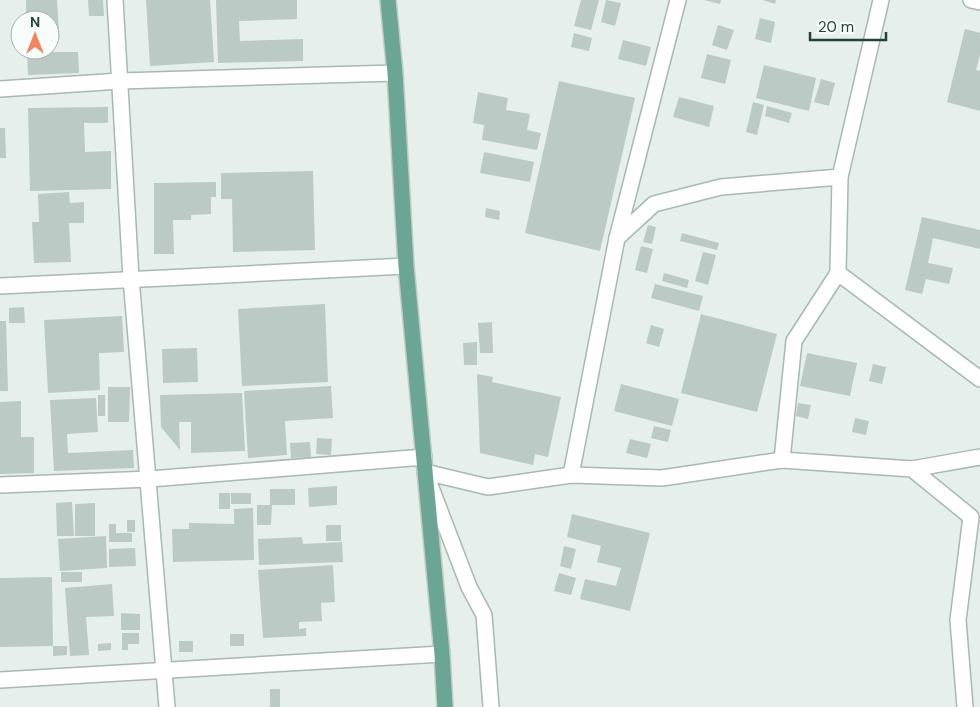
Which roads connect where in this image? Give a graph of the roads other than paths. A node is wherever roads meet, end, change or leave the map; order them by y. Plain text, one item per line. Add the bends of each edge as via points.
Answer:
1 (115, 0) edge
2 (388, 0) edge
3 (678, 0) edge
4 (881, 0) edge
5 (971, 0) edge
6 (980, 2) edge
7 (395, 74) junction
8 (120, 81) junction
9 (0, 89) edge
10 (840, 177) junction
11 (617, 238) junction
12 (406, 266) junction
13 (838, 273) junction
14 (131, 278) junction
15 (0, 286) edge
16 (980, 379) edge
17 (424, 457) junction
18 (980, 458) edge
19 (782, 460) junction
20 (912, 469) junction
21 (425, 472) junction
22 (571, 475) junction
23 (150, 479) junction
24 (0, 484) edge
25 (442, 654) junction
26 (166, 670) junction
27 (0, 680) edge
28 (167, 707) edge
29 (445, 707) edge
30 (491, 707) edge
31 (965, 707) edge

1 - 8 street
2 - 7 main road
3 - 11 street
4 - 10 street
5 - 6 street
7 - 8 street
7 - 12 main road
8 - 9 street
8 - 14 street
10 - 11 street via 722,187 654,204
10 - 13 street
11 - 22 street
12 - 14 street
12 - 17 main road
13 - 16 street
13 - 19 street via 794,341
14 - 15 street
14 - 23 street
17 - 21 main road
17 - 23 street
18 - 20 street
19 - 20 street
19 - 22 street via 662,478
20 - 31 street via 971,517 958,620
21 - 22 street via 488,487
21 - 25 main road
21 - 30 street via 469,587 484,615
23 - 24 street
23 - 26 street
25 - 26 street
25 - 29 main road
26 - 27 street
26 - 28 street

